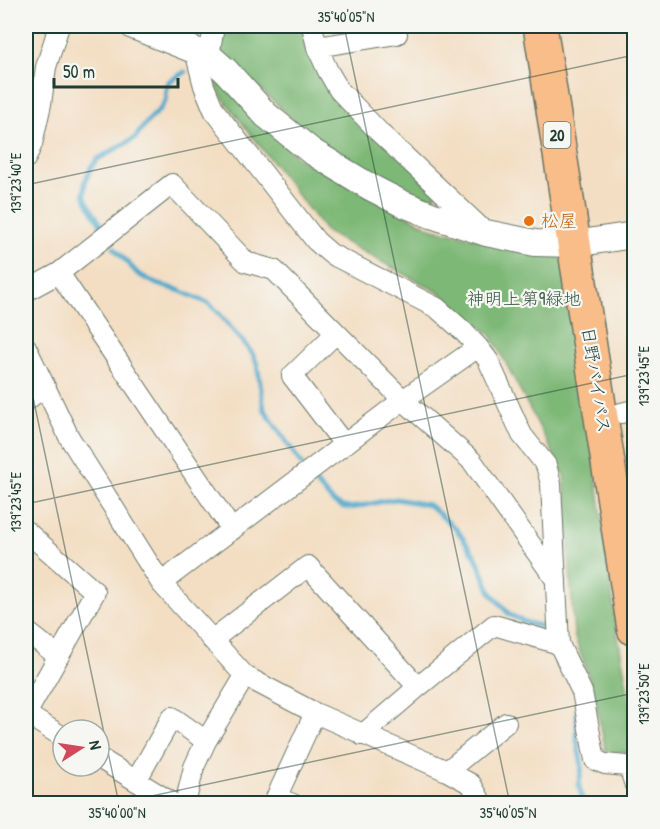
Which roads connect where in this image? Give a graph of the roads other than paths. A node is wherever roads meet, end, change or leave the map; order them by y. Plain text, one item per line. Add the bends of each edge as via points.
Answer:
1 (59, 26) edge
2 (133, 26) edge
3 (214, 26) edge
4 (312, 26) edge
5 (540, 26) edge
6 (562, 26) edge
7 (397, 34) dead end
8 (317, 47) junction
9 (202, 54) junction
10 (26, 158) edge
11 (486, 232) junction
12 (634, 235) edge
13 (585, 243) junction
14 (59, 273) junction
15 (26, 291) edge
16 (336, 333) junction
17 (26, 347) edge
18 (478, 347) junction
19 (44, 386) junction
20 (403, 400) junction
21 (26, 401) edge
22 (628, 412) edge
23 (344, 444) junction
24 (634, 495) edge
25 (232, 530) junction
26 (26, 531) edge
27 (556, 580) junction
28 (161, 583) junction
29 (634, 629) edge
30 (26, 631) edge
31 (212, 640) junction
32 (559, 644) junction
33 (58, 656) junction
34 (245, 676) junction
35 (418, 687) junction
36 (315, 713) junction
37 (26, 714) edge
38 (506, 723) dead end
39 (51, 729) edge
40 (362, 735) junction
41 (206, 741) junction
42 (111, 765) edge
43 (447, 771) junction
44 (136, 781) junction
45 (634, 782) edge
46 (174, 804) edge
47 (185, 804) edge
48 (293, 804) edge
49 (477, 804) edge

1 - 10 street
2 - 9 street
3 - 9 street
4 - 8 street
5 - 13 highway, 日野バイパス / 20
6 - 13 highway, 日野バイパス / 20
7 - 8 street
8 - 11 street via 339,90
9 - 11 street via 225,71 266,115 311,151 400,203
9 - 18 street via 204,86 214,110 316,241 331,254 436,309
11 - 13 street via 535,243
12 - 13 street
13 - 22 highway, 日野バイパス / 20
13 - 29 highway, 日野バイパス / 20
14 - 15 street
14 - 16 street via 172,184 246,262 274,270
14 - 25 street
16 - 20 street
16 - 23 street via 292,376
17 - 19 street
18 - 20 street
18 - 27 street via 488,360 522,435 546,465 551,484
19 - 21 street
19 - 28 street via 69,437
20 - 23 street
20 - 27 street via 472,461
22 - 24 highway, 日野バイパス / 20
23 - 25 street
25 - 28 street
26 - 33 street via 95,592
27 - 32 street
28 - 31 street
30 - 33 street
31 - 34 street
31 - 35 street via 308,566
32 - 35 street via 494,625
32 - 45 street via 582,692 595,760 626,766
33 - 37 street
34 - 36 street
34 - 41 street
35 - 40 street
36 - 40 street
36 - 48 street via 276,798
37 - 39 street
38 - 43 street
40 - 43 street
41 - 44 street via 172,717
41 - 47 street via 194,767
42 - 44 street
43 - 49 street via 471,784 479,798
44 - 46 street

